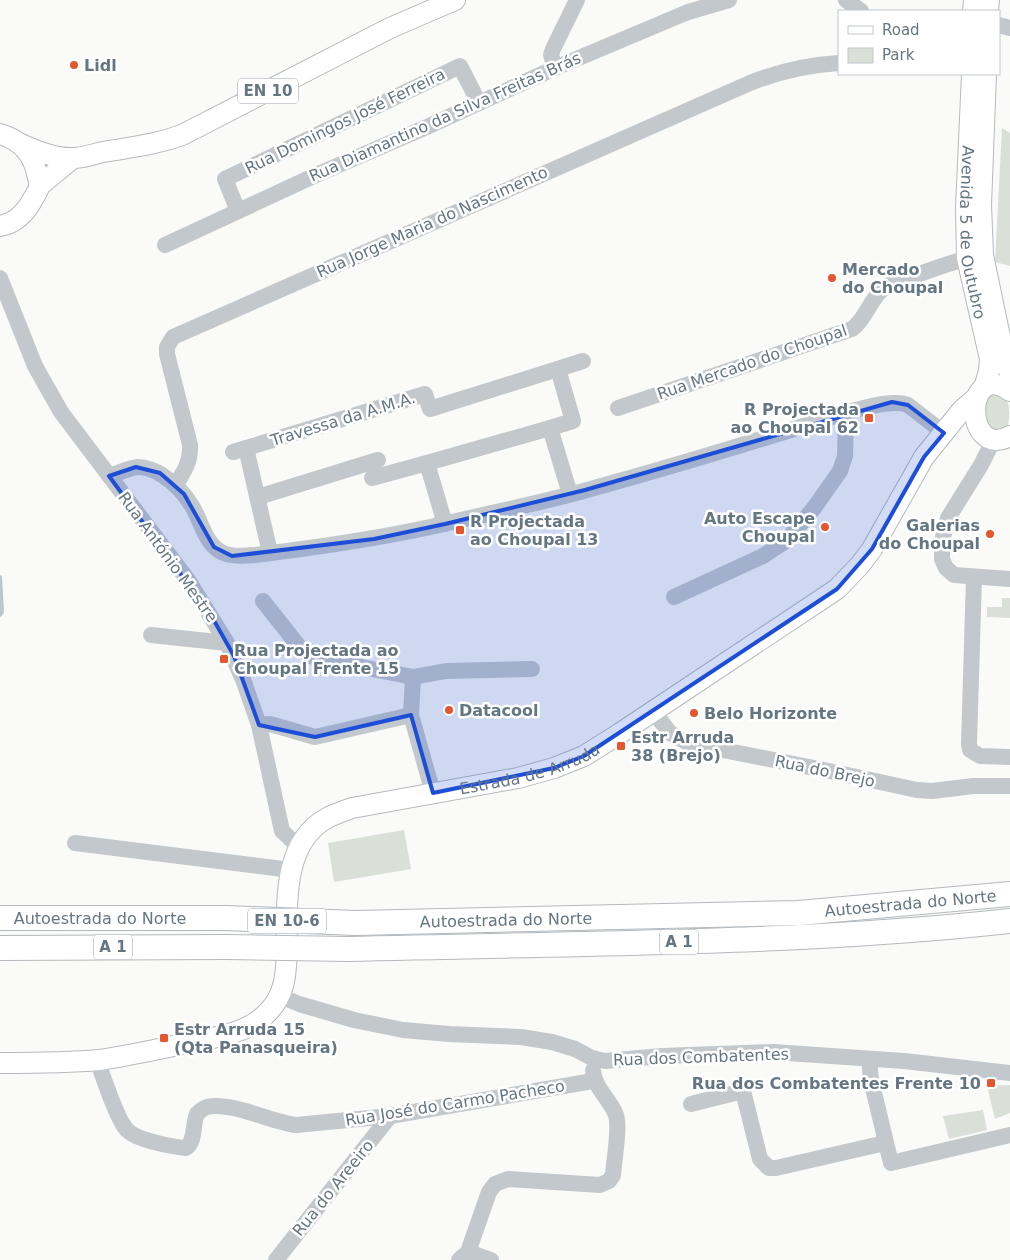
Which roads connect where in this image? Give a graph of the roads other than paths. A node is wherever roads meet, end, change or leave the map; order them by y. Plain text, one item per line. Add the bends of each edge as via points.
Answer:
1 (456, 0) edge
2 (730, 0) edge
3 (846, 0) edge
4 (574, 3) edge
5 (860, 10) edge
6 (838, 63) edge
7 (554, 68) junction
8 (972, 75) edge
9 (986, 75) edge
10 (479, 103) junction
11 (0, 134) edge
12 (21, 144) junction
13 (73, 158) junction
14 (39, 186) junction
15 (238, 211) junction
16 (2, 229) edge
17 (165, 244) dead end
18 (975, 257) junction
19 (0, 277) edge
20 (1006, 348) edge
21 (583, 361) dead end
22 (558, 369) junction
23 (998, 385) edge
24 (618, 408) dead end
25 (846, 413) junction
26 (550, 428) junction
27 (944, 433) junction
28 (1000, 437) edge
29 (378, 460) dead end
30 (427, 463) junction
31 (109, 476) junction
32 (372, 478) dead end
33 (176, 484) junction
34 (570, 494) junction
35 (258, 497) junction
36 (445, 524) junction
37 (270, 553) junction
38 (974, 577) junction
39 (1010, 579) edge
40 (674, 597) dead end
41 (263, 600) dead end
42 (151, 635) dead end
43 (227, 643) junction
44 (532, 669) dead end
45 (413, 678) junction
46 (653, 711) junction
47 (411, 715) junction
48 (259, 725) junction
49 (1010, 757) edge
50 (1010, 786) edge
51 (433, 794) junction
52 (75, 843) dead end
53 (299, 847) junction
54 (291, 870) junction
55 (1010, 894) edge
56 (0, 918) edge
57 (1010, 921) edge
58 (0, 948) edge
59 (280, 996) junction
60 (592, 1058) junction
61 (869, 1059) junction
62 (97, 1060) junction
63 (0, 1063) edge
64 (1010, 1073) edge
65 (593, 1081) junction
66 (691, 1104) dead end
67 (390, 1116) junction
68 (1010, 1135) edge
69 (886, 1143) junction
70 (464, 1256) edge
71 (276, 1260) edge
72 (491, 1260) edge

1 - 13 main road, EN 10 via 390,28 182,135 155,144
2 - 7 street, Rua Diamantino da Silva Freitas Brás via 688,12
3 - 5 street
4 - 7 street via 551,55
6 - 33 street, Rua Jorge Maria do Nascimento via 804,66 750,83 173,336 167,348 191,452
7 - 10 street, Rua Diamantino da Silva Freitas Brás
8 - 18 main road, Avenida 5 de Outubro via 966,207
9 - 18 main road, Avenida 5 de Outubro via 981,205
10 - 15 street, Rua Diamantino da Silva Freitas Brás
10 - 15 street, Rua Domingos José Ferreira via 460,66 225,178
11 - 12 main road, EN 10
12 - 13 main road, EN 10 via 38,152
12 - 14 main road, EN 10 via 36,166
13 - 14 main road, EN 10
14 - 16 main road, EN 10 via 29,208
15 - 17 street, Rua Diamantino da Silva Freitas Brás
18 - 20 main road, Avenida 5 de Outubro
18 - 23 main road, Avenida 5 de Outubro via 989,371
18 - 24 street, Rua Mercado do Choupal via 884,288 852,329
19 - 31 street, Rua António Mestre via 26,347 44,384
20 - 23 main road, Avenida 5 de Outubro
21 - 22 street, Travessa da A.M.A.
22 - 26 street via 573,421
22 - 35 street, Travessa da A.M.A. via 430,409 425,394 239,450
23 - 27 main road, Estrada de Arruda / EN 10-6 via 962,410
23 - 28 main road via 975,403 974,413 978,425
25 - 27 street via 892,402 902,403
25 - 34 street
25 - 40 street via 845,456 840,471 787,540 763,556
26 - 30 street
26 - 34 street
27 - 28 main road via 958,429
27 - 46 main road, Estrada de Arruda / EN 10-6 via 924,457 872,548 851,576 819,603
28 - 38 street via 948,518 942,541 942,559 946,568 954,575
29 - 35 street
30 - 32 street
30 - 36 street
31 - 33 street via 136,467 146,468
31 - 43 street, Rua António Mestre via 188,580
33 - 37 street via 209,541 222,553 232,556
34 - 36 street
35 - 37 street
36 - 37 street via 374,539
38 - 39 street
38 - 49 street via 968,744 970,750 980,756
41 - 45 street via 305,653
42 - 43 street
43 - 48 street, Rua António Mestre
44 - 45 street via 446,671
45 - 47 street
46 - 50 street, Rua do Brejo via 670,733 688,743 917,790
46 - 51 main road, Estrada de Arruda / EN 10-6 via 584,756 554,768
47 - 48 street via 316,736 270,724
47 - 51 street
48 - 53 street, Rua António Mestre via 280,825 286,836
51 - 53 main road, Estrada de Arruda / EN 10-6 via 340,812 311,830
52 - 54 street
53 - 54 main road, Estrada de Arruda / EN 10-6
54 - 59 main road, Estrada de Arruda / EN 10-6 via 286,974
55 - 56 highway, Autoestrada do Norte / A 1, bridge via 799,913 356,923 226,918
57 - 58 highway, Autoestrada do Norte / A 1, bridge via 800,938 624,944 348,949
59 - 60 street, Rua dos Combatentes via 354,1020 403,1030 520,1037 552,1042
59 - 62 main road, EN 10-6 via 268,1013 245,1029
60 - 61 street, Rua dos Combatentes via 605,1061 773,1052
60 - 65 street
61 - 64 street, Rua dos Combatentes
61 - 69 street
62 - 63 main road, EN 10-6
62 - 67 street, Rua José do Carmo Pacheco via 128,1131 135,1136 178,1147 190,1145 195,1118 206,1107 225,1107 296,1125
65 - 67 street, Rua José do Carmo Pacheco
65 - 70 street via 609,1101 617,1118 613,1175 609,1181 600,1185 508,1179 500,1182 486,1196
66 - 69 street via 743,1092 760,1159 769,1168
67 - 71 street, Rua do Areeiro
68 - 69 street via 891,1164
70 - 72 street

